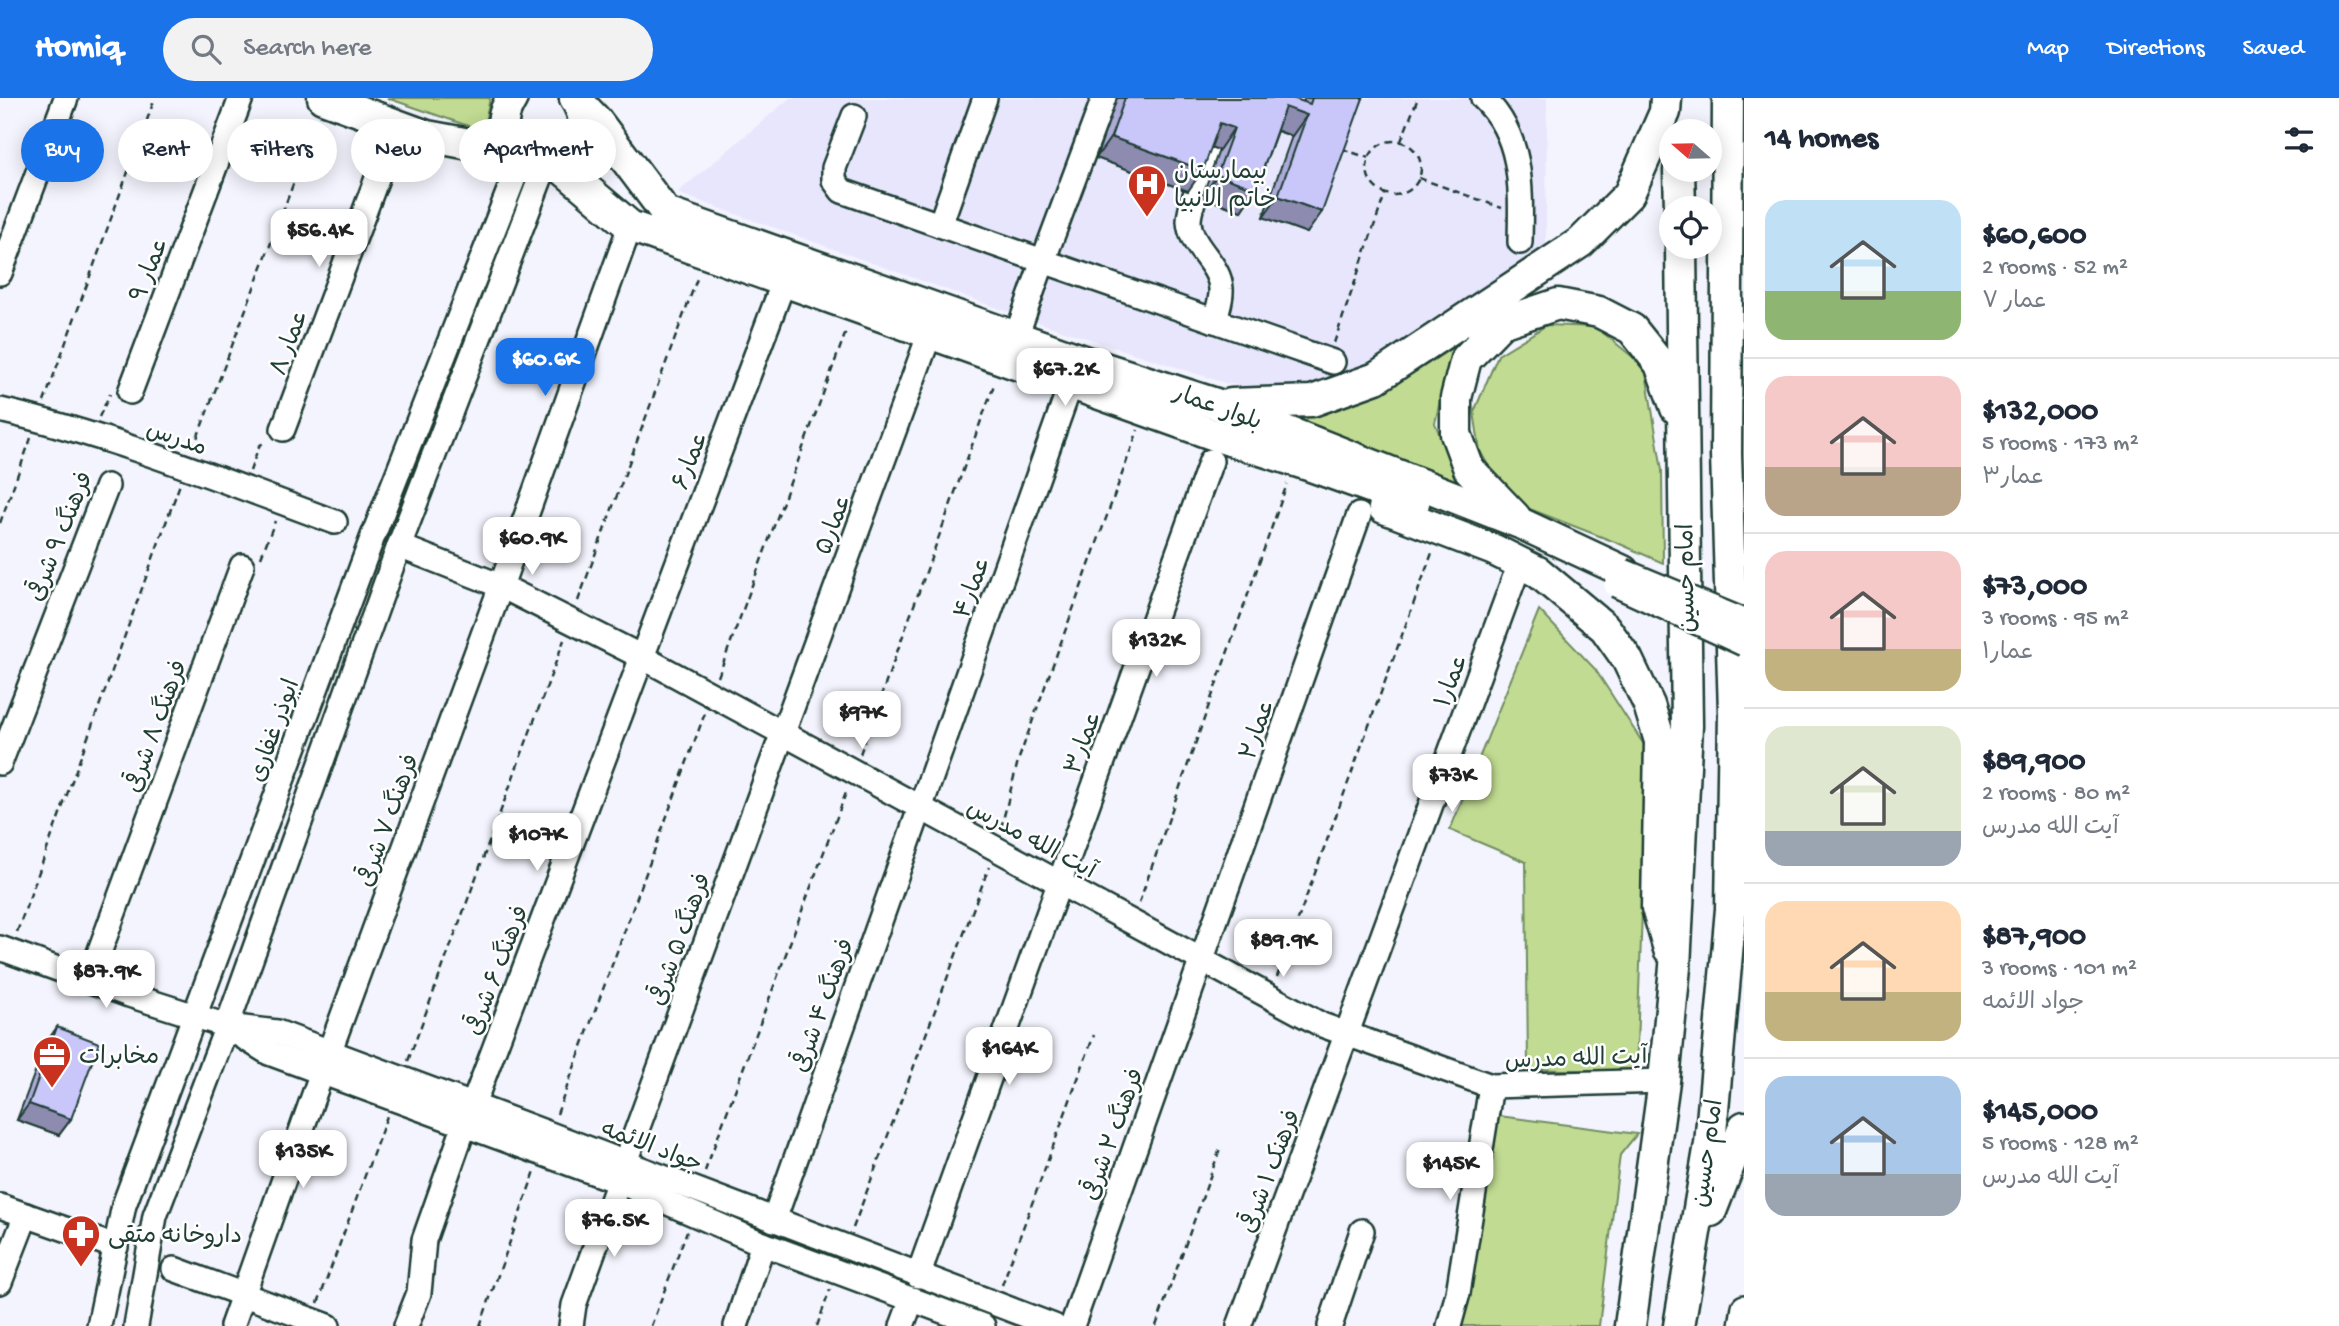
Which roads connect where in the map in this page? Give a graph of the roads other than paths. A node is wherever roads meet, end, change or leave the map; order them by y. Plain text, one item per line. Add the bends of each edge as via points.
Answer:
1 (66, 98) edge
2 (241, 98) edge
3 (325, 98) edge
4 (512, 98) edge
5 (575, 98) edge
6 (985, 98) edge
7 (1104, 98) edge
8 (1483, 98) edge
9 (1666, 98) edge
10 (1678, 98) edge
11 (1728, 98) edge
12 (853, 116) dead end
13 (381, 119) edge
14 (503, 119) edge
15 (584, 119) edge
16 (1679, 119) edge
17 (1213, 148) edge
18 (376, 182) edge
19 (525, 182) edge
20 (527, 182) edge
21 (565, 182) edge
22 (1736, 217) edge
23 (940, 225) junction
24 (630, 226) junction
25 (1520, 242) dead end
26 (1681, 259) edge
27 (1043, 261) junction
28 (0, 272) edge
29 (784, 281) junction
30 (1215, 321) junction
31 (930, 333) junction
32 (1012, 348) junction
33 (1330, 361) road end
34 (1071, 383) junction
35 (130, 391) road end
36 (1219, 405) junction
37 (0, 410) edge
38 (1683, 426) junction
39 (283, 429) road end
40 (1211, 461) dead end
41 (1301, 463) junction
42 (1735, 465) edge
43 (107, 486) dead end
44 (1359, 514) dead end
45 (335, 522) dead end
46 (1520, 523) junction
47 (399, 546) junction
48 (242, 566) road end
49 (1619, 578) junction
50 (1514, 579) dead end
51 (501, 586) junction
52 (1744, 621) edge
53 (1744, 644) edge
54 (642, 657) junction
55 (782, 733) junction
56 (0, 763) edge
57 (920, 808) junction
58 (1059, 883) junction
59 (5, 950) edge
60 (1202, 960) junction
61 (1675, 967) junction
62 (89, 980) junction
63 (194, 1016) junction
64 (227, 1026) junction
65 (1348, 1034) junction
66 (325, 1062) junction
67 (1664, 1081) junction
68 (1491, 1086) junction
69 (469, 1114) junction
70 (1744, 1127) edge
71 (622, 1172) junction
72 (0, 1206) edge
73 (26, 1215) junction
74 (774, 1220) junction
75 (1362, 1231) dead end
76 (763, 1244) junction
77 (116, 1247) junction
78 (1688, 1266) junction
79 (174, 1269) dead end
80 (918, 1276) junction
81 (0, 1282) edge
82 (244, 1294) junction
83 (912, 1299) junction
84 (1744, 1307) edge
85 (320, 1323) edge
86 (99, 1326) edge
87 (136, 1326) edge
88 (232, 1326) edge
89 (406, 1326) edge
90 (571, 1326) edge
91 (736, 1326) edge
92 (902, 1326) edge
93 (983, 1326) edge
94 (1054, 1326) edge
95 (1072, 1326) edge
96 (1239, 1326) edge
97 (1330, 1326) edge
98 (1449, 1326) edge
99 (1630, 1326) edge
100 (1679, 1326) edge
101 (1741, 1326) edge

1 - 28 street
2 - 35 street, عمار ۹
3 - 13 main road, بلوار عمار
4 - 14 main road
5 - 15 main road
5 - 32 main road, بلوار عمار via 666,214
6 - 23 street
7 - 27 street
8 - 25 street via 1495,109 1514,146 1521,180
9 - 36 main road via 1665,112 1629,194 1581,242 1376,378 1312,401
10 - 16 main road
11 - 22 main road, امام حسین
12 - 23 street via 834,168 834,180 842,191
17 - 30 street via 1189,218 1202,253 1219,275 1222,291
18 - 39 street, عمار ۸
19 - 63 street, ابوذر غفاری via 373,536
20 - 47 street
21 - 24 main road, بلوار عمار
22 - 42 main road, امام حسین
23 - 27 street
24 - 29 main road, بلوار عمار
24 - 51 street, فرهنگ ۷ شرقی
26 - 38 main road, امام حسین
27 - 30 street
27 - 32 street
29 - 31 main road, بلوار عمار
29 - 54 street, عمار۶
30 - 33 street
31 - 32 main road, بلوار عمار
31 - 55 street, عمار۵
32 - 34 main road, بلوار عمار
32 - 36 main road, بلوار عمار via 1101,367
34 - 41 main road, بلوار عمار
34 - 57 street, عمار۴
36 - 46 main road, بلوار عمار
37 - 45 street, مدرس via 91,436
38 - 46 main road via 1660,364 1632,328 1599,312 1558,304 1501,323 1466,359 1456,398 1456,434 1469,469
38 - 61 main road, امام حسین via 1687,726
40 - 58 street, عمار۳
41 - 49 main road, بلوار عمار
41 - 61 main road via 1361,500 1494,550 1538,572 1605,628 1627,659 1660,741 1657,908
42 - 78 main road, امام حسین via 1731,909 1710,1144
43 - 56 street, فرهنگ ۹ شرقی
44 - 60 street, عمار۲
46 - 49 main road, بلوار عمار
47 - 51 street, آیت الله مدرس
47 - 64 street
48 - 62 street, فرهنگ ۸ شرقی
49 - 52 street, bridge
49 - 53 street, bridge
50 - 65 street, عمار۱
51 - 54 street, آیت الله مدرس
51 - 66 street, فرهنگ ۷ شرقی
54 - 55 street, آیت الله مدرس
54 - 69 street, فرهنگ ۶ شرقی
55 - 57 street, آیت الله مدرس
55 - 71 street, فرهنگ ۵ شرقی
57 - 58 street, آیت الله مدرس
57 - 74 street, فرهنگ ۴ شرقی
58 - 60 street, آیت الله مدرس
58 - 80 street, عمار۳
59 - 62 street, جواد الائمه
60 - 65 street, آیت الله مدرس via 1322,1025
60 - 95 street, فرهنگ ۲ شرقی
61 - 67 main road, امام حسین
62 - 63 street, جواد الائمه
63 - 64 street, جواد الائمه
63 - 77 street, ابوذر غفاری via 124,1205
64 - 66 street, جواد الائمه via 269,1053
64 - 87 street via 155,1216
65 - 68 street, آیت الله مدرس
65 - 96 street, فرهنک ۱ شرقی
66 - 69 street, جواد الائمه
66 - 82 street, فرهنگ ۷ شرقی
67 - 68 street, آیت الله مدرس
67 - 99 main road, امام حسین
68 - 98 street
69 - 71 street, جواد الائمه
69 - 89 street, فرهنگ ۶ شرقی via 424,1240 419,1293
70 - 78 main road
71 - 74 street, جواد الائمه
71 - 76 street, جواد الائمه via 693,1214
71 - 90 street, فرهنگ ۵ شرقی via 574,1305
72 - 73 street
73 - 77 street
73 - 81 street
74 - 80 street, جواد الائمه
75 - 97 street
76 - 83 street, جواد الائمه
76 - 91 street
77 - 86 street, ابوذر غفاری
78 - 100 main road, امام حسین
79 - 82 street
80 - 94 street, جواد الائمه
82 - 85 street
82 - 88 street, فرهنگ ۷ شرقی
83 - 92 street
83 - 93 street, جواد الائمه
84 - 101 street

